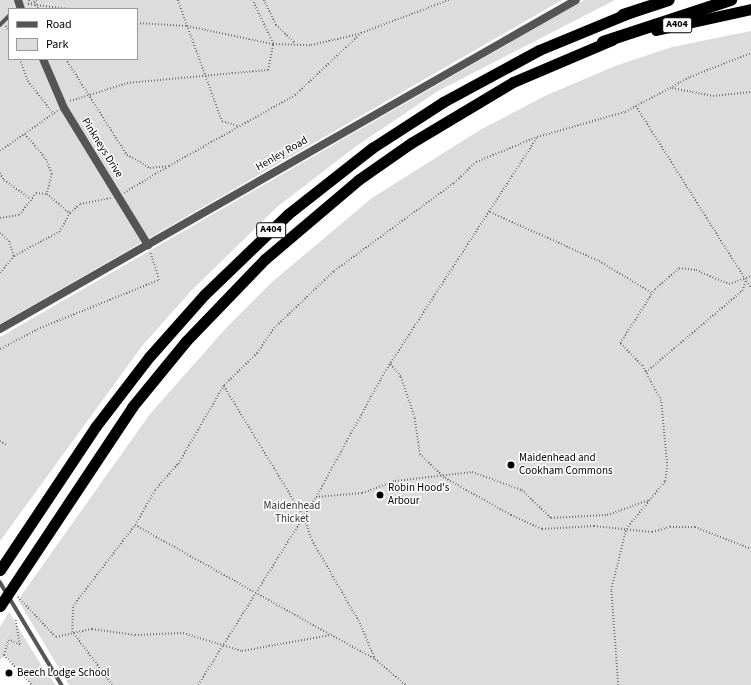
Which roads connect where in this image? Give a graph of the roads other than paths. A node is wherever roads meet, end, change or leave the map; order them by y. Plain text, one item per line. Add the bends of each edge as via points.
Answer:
1 (576, 0) edge
2 (654, 0) edge
3 (668, 0) edge
4 (731, 0) edge
5 (751, 9) edge
6 (623, 15) junction
7 (8, 17) edge
8 (0, 25) edge
9 (603, 42) junction
10 (43, 60) edge
11 (148, 245) junction
12 (0, 329) edge
13 (0, 570) edge
14 (0, 582) edge
15 (0, 606) edge
16 (62, 685) edge

1 - 11 street, Henley Road
2 - 6 highway, A404
3 - 6 highway
4 - 9 highway
5 - 9 highway, A404
6 - 13 highway, A404 via 539,50 449,98 372,148 288,214 210,289 149,357 96,426
7 - 8 lane
9 - 15 highway, A404 via 513,82 411,143 358,180 265,259 186,341 136,402
10 - 11 street, Pinkneys Drive via 64,108
11 - 12 street, Henley Road
14 - 16 lane

